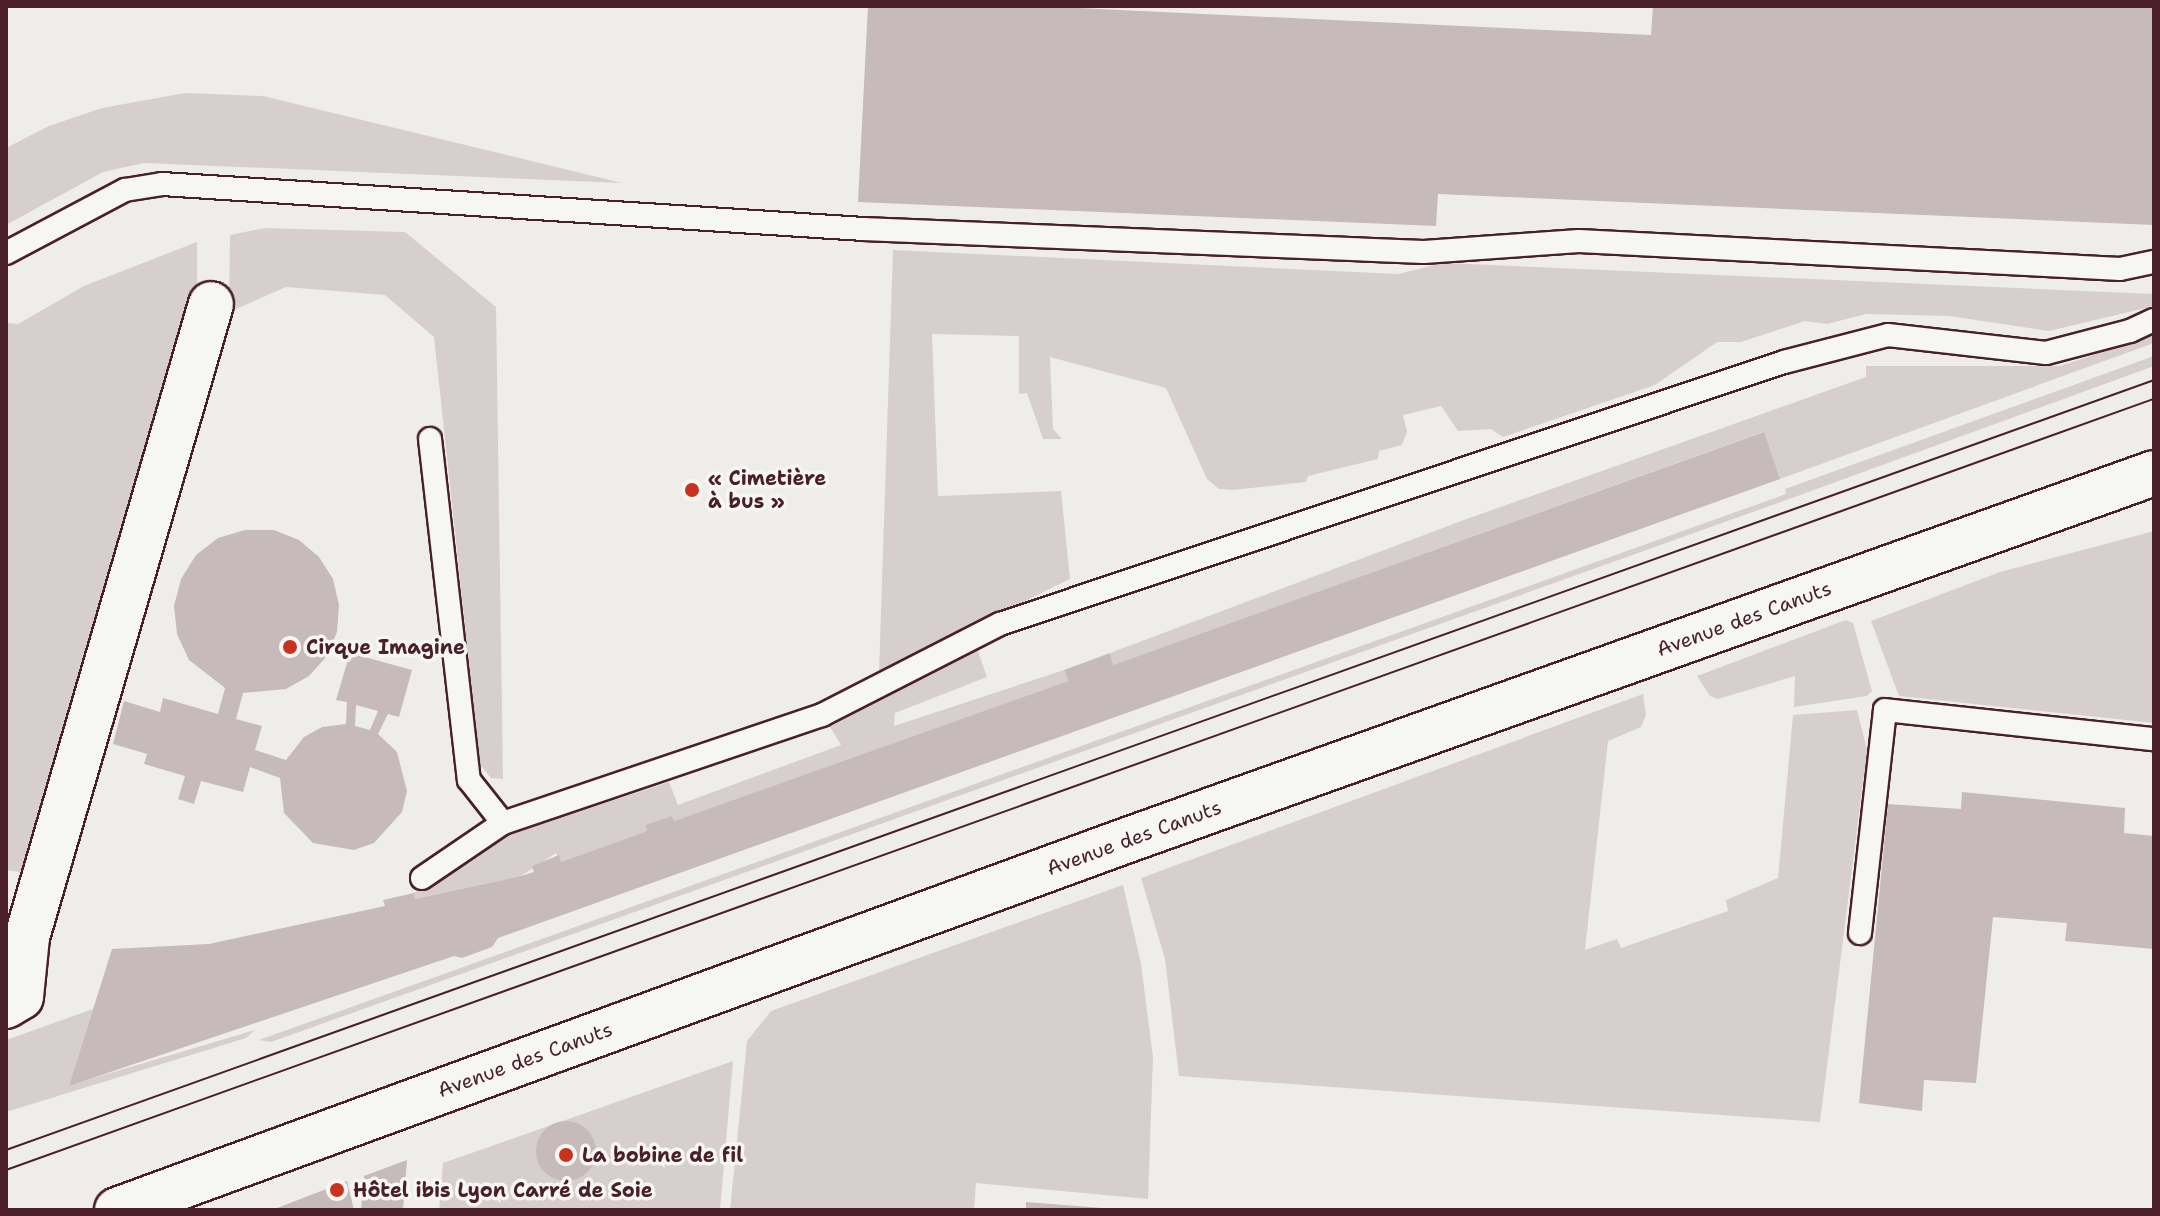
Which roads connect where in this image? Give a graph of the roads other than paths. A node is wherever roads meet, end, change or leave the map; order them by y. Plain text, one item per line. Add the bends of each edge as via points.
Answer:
1 (6, 253) edge
2 (2154, 262) edge
3 (211, 304) dead end
4 (2154, 320) edge
5 (430, 439) dead end
6 (2154, 473) edge
7 (2154, 739) edge
8 (503, 823) junction
9 (422, 878) dead end
10 (1860, 933) dead end
11 (6, 1006) edge
12 (117, 1210) edge

1 - 2 lane via 125,190 162,184 863,229 1424,252 1579,241 2120,269
3 - 11 street via 27,937 21,997
4 - 8 lane via 2046,353 1888,335 1784,362 1000,624 822,715
5 - 8 lane via 469,780
6 - 12 street, Avenue des Canuts via 1122,842
7 - 10 lane via 1885,710
8 - 9 lane

